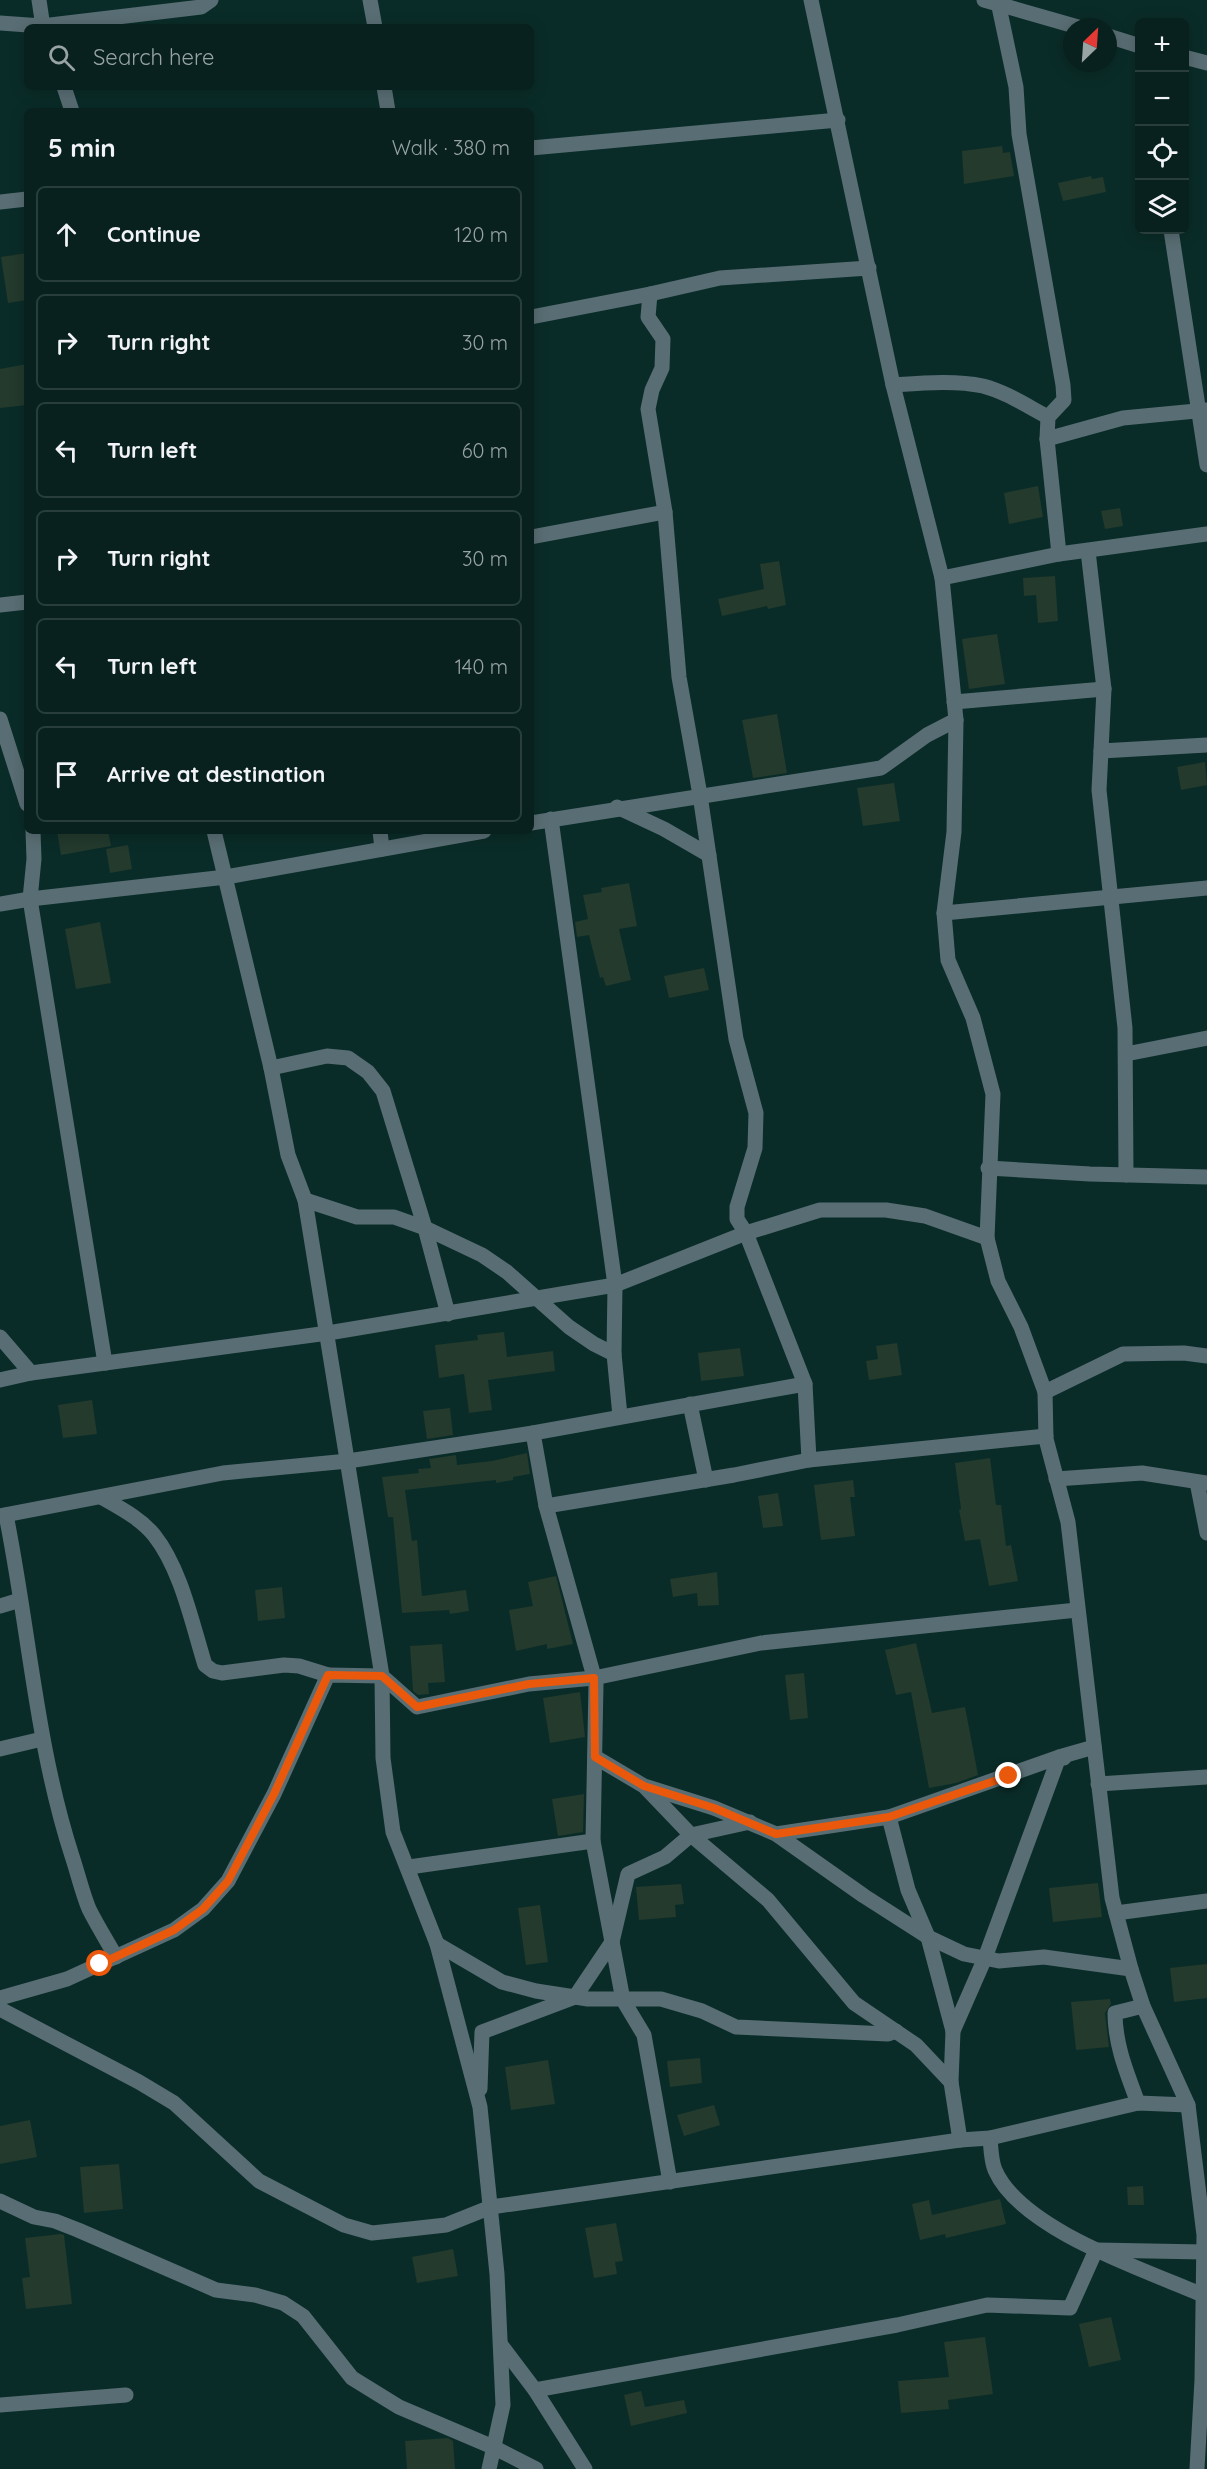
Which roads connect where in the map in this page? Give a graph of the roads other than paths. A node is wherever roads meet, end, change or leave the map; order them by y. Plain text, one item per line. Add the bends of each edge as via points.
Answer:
1 (39, 0) edge
2 (211, 0) edge
3 (371, 0) edge
4 (812, 0) edge
5 (991, 1) edge
6 (0, 23) edge
7 (1063, 23) edge
8 (42, 24) edge
9 (66, 24) edge
10 (375, 24) edge
11 (24, 25) edge
12 (1117, 39) edge
13 (1135, 46) edge
14 (1189, 58) edge
15 (1207, 63) edge
16 (65, 90) edge
17 (384, 90) edge
18 (74, 108) edge
19 (388, 108) edge
20 (838, 120) junction
21 (534, 148) edge
22 (24, 199) edge
23 (0, 202) edge
24 (1172, 234) edge
25 (869, 268) junction
26 (650, 294) junction
27 (534, 316) edge
28 (893, 385) junction
29 (1203, 411) edge
30 (1048, 417) junction
31 (1047, 439) junction
32 (1207, 465) edge
33 (665, 512) junction
34 (1207, 534) edge
35 (534, 536) edge
36 (1088, 551) junction
37 (1059, 554) junction
38 (942, 578) junction
39 (24, 602) edge
40 (0, 605) edge
41 (1104, 689) junction
42 (954, 702) junction
43 (0, 719) edge
44 (956, 720) junction
45 (1207, 745) edge
46 (1101, 752) junction
47 (24, 795) edge
48 (700, 795) junction
49 (617, 807) junction
50 (551, 819) junction
51 (534, 822) edge
52 (33, 834) edge
53 (215, 834) edge
54 (380, 834) edge
55 (467, 834) edge
56 (382, 849) junction
57 (709, 855) junction
58 (226, 877) junction
59 (1207, 888) edge
60 (30, 898) junction
61 (1111, 898) junction
62 (0, 904) edge
63 (944, 913) junction
64 (1207, 1038) edge
65 (1126, 1054) junction
66 (271, 1068) junction
67 (988, 1168) junction
68 (1126, 1175) junction
69 (1207, 1177) edge
70 (305, 1200) junction
71 (424, 1227) junction
72 (746, 1233) junction
73 (987, 1238) junction
74 (615, 1285) junction
75 (538, 1299) junction
76 (448, 1314) junction
77 (328, 1333) junction
78 (0, 1337) edge
79 (615, 1354) junction
80 (1207, 1356) edge
81 (105, 1363) junction
82 (31, 1373) junction
83 (0, 1380) edge
84 (805, 1384) junction
85 (1045, 1392) junction
86 (690, 1404) junction
87 (620, 1416) junction
88 (533, 1433) junction
89 (1046, 1436) junction
90 (809, 1460) junction
91 (348, 1461) junction
92 (1056, 1479) junction
93 (706, 1480) junction
94 (1202, 1482) edge
95 (101, 1497) junction
96 (546, 1506) junction
97 (3, 1516) edge
98 (1207, 1533) edge
99 (20, 1600) junction
100 (0, 1606) edge
101 (1077, 1610) junction
102 (328, 1675) junction
103 (382, 1676) junction
104 (594, 1678) junction
105 (42, 1739) junction
106 (1094, 1747) junction
107 (0, 1749) edge
108 (595, 1757) junction
109 (1059, 1757) junction
110 (1096, 1763) junction
111 (1207, 1777) edge
112 (1098, 1784) junction
113 (644, 1786) junction
114 (889, 1817) junction
115 (750, 1822) junction
116 (691, 1834) junction
117 (776, 1834) junction
118 (593, 1841) junction
119 (409, 1867) junction
120 (1207, 1901) edge
121 (1116, 1913) junction
122 (928, 1937) junction
123 (612, 1942) junction
124 (437, 1944) junction
125 (116, 1957) junction
126 (985, 1958) junction
127 (1131, 1969) junction
128 (575, 1997) junction
129 (0, 1998) edge
130 (623, 2000) junction
131 (1143, 2006) junction
132 (0, 2009) edge
133 (896, 2031) junction
134 (953, 2031) junction
135 (951, 2082) junction
136 (1138, 2103) junction
137 (1188, 2105) junction
138 (480, 2107) junction
139 (990, 2138) junction
140 (960, 2140) junction
141 (670, 2182) junction
142 (0, 2200) edge
143 (491, 2207) junction
144 (1096, 2250) junction
145 (1204, 2252) junction
146 (1203, 2295) junction
147 (501, 2345) junction
148 (535, 2390) junction
149 (126, 2395) dead end
150 (0, 2405) edge
151 (493, 2447) junction
152 (489, 2469) edge
153 (536, 2469) edge
154 (585, 2469) edge
155 (1197, 2469) edge

1 - 8 street
2 - 9 street via 201,7
3 - 10 street
4 - 20 street
5 - 7 street
5 - 30 street via 1016,87 1019,134 1063,385 1064,400
6 - 11 street
12 - 13 street
14 - 15 street
16 - 18 street
17 - 19 street
20 - 21 street
20 - 25 street
22 - 23 street
24 - 29 street
25 - 26 street via 720,278
25 - 28 street
26 - 27 street
26 - 33 street via 648,317 663,339 662,368 648,409
28 - 30 street via 982,386
28 - 38 street
29 - 31 street via 1123,418
29 - 32 street
30 - 31 street
31 - 37 street
33 - 35 street
33 - 48 street via 679,677
34 - 36 street
36 - 37 street
36 - 41 street
37 - 38 street
38 - 42 street
39 - 40 street
41 - 42 street
41 - 46 street
42 - 44 street
43 - 47 street
44 - 48 street via 881,768
44 - 63 street via 954,832
45 - 46 street
46 - 61 street via 1099,790
48 - 49 street
48 - 57 street
49 - 50 street
49 - 57 street
50 - 51 street
50 - 74 street
52 - 60 street
53 - 58 street
54 - 56 street
55 - 56 street
56 - 58 street
57 - 72 street via 736,1039 756,1113 755,1148 737,1207 737,1219
58 - 60 street
58 - 66 street
59 - 61 street
60 - 62 street
60 - 81 street
61 - 63 street
61 - 65 street
63 - 67 street via 948,960 973,1018 993,1094
64 - 65 street
65 - 68 street
66 - 70 street via 288,1155
66 - 71 street via 327,1056 348,1058 368,1072 383,1090
67 - 68 street
67 - 73 street
68 - 69 street
70 - 71 street via 357,1217 394,1217
70 - 77 street
71 - 75 street via 483,1255
71 - 76 street
72 - 73 street via 820,1210 886,1210 925,1216
72 - 74 street
72 - 84 street
73 - 85 street via 998,1281 1021,1327
74 - 75 street
74 - 79 street
75 - 76 street
75 - 79 street via 569,1327
76 - 77 street
77 - 81 street
77 - 91 street
78 - 82 street
79 - 87 street
80 - 85 street via 1123,1354
81 - 82 street
82 - 83 street
84 - 86 street
84 - 90 street
85 - 89 street
86 - 87 street
86 - 93 street
87 - 88 street
88 - 91 street
88 - 96 street
89 - 90 street
89 - 92 street
90 - 93 street
91 - 95 street via 223,1473
91 - 103 street
92 - 94 street via 1142,1473
92 - 101 street via 1068,1522
93 - 96 street
94 - 98 street
95 - 97 street
95 - 102 street via 135,1517 171,1560 205,1665 222,1673 299,1666
96 - 104 street
97 - 99 street via 16,1563
99 - 100 street
99 - 105 street
101 - 104 street via 761,1643
101 - 106 street
102 - 103 street
102 - 125 street via 274,1794 228,1881 203,1909 174,1930
103 - 104 street via 417,1707 529,1684
103 - 119 street via 383,1758 393,1832
104 - 108 street
105 - 107 street
105 - 125 street via 62,1825 89,1908
106 - 109 street
106 - 110 street
108 - 113 street
108 - 118 street
109 - 110 street
109 - 114 street
109 - 126 street
110 - 112 street
111 - 112 street
112 - 121 street
113 - 115 street
113 - 116 street
114 - 117 street
114 - 122 street via 908,1890
115 - 116 street
115 - 117 street
116 - 123 street via 665,1857 628,1874
116 - 133 street via 768,1900 854,2003
117 - 122 street
118 - 119 street
118 - 123 street
119 - 124 street
120 - 121 street
121 - 127 street
122 - 126 street via 964,1954
122 - 134 street
123 - 128 street
123 - 130 street
124 - 128 street via 502,1982
124 - 138 street
125 - 129 street via 67,1979
126 - 127 street via 999,1961 1044,1957
126 - 134 street
127 - 131 street
128 - 130 street
128 - 138 street via 482,2032
130 - 133 street via 661,1999 736,2026 818,2032
130 - 141 street via 644,2035
131 - 136 street via 1115,2013 1123,2062
131 - 137 street
132 - 143 street via 174,2103 259,2181 344,2225 372,2233 410,2229 446,2224
133 - 135 street
134 - 135 street
135 - 140 street
136 - 137 street
136 - 139 street
137 - 145 street
138 - 143 street
139 - 140 street
139 - 144 street via 994,2168 1006,2188 1044,2222
140 - 141 street
141 - 143 street
142 - 151 street via 216,2290 283,2303 303,2316 352,2378 399,2407
143 - 147 street
144 - 145 street
144 - 146 street
144 - 148 street via 1070,2308 987,2305 897,2325
145 - 146 street
146 - 155 street
147 - 148 street
147 - 151 street via 503,2405
148 - 154 street
149 - 150 street
151 - 152 street
151 - 153 street

